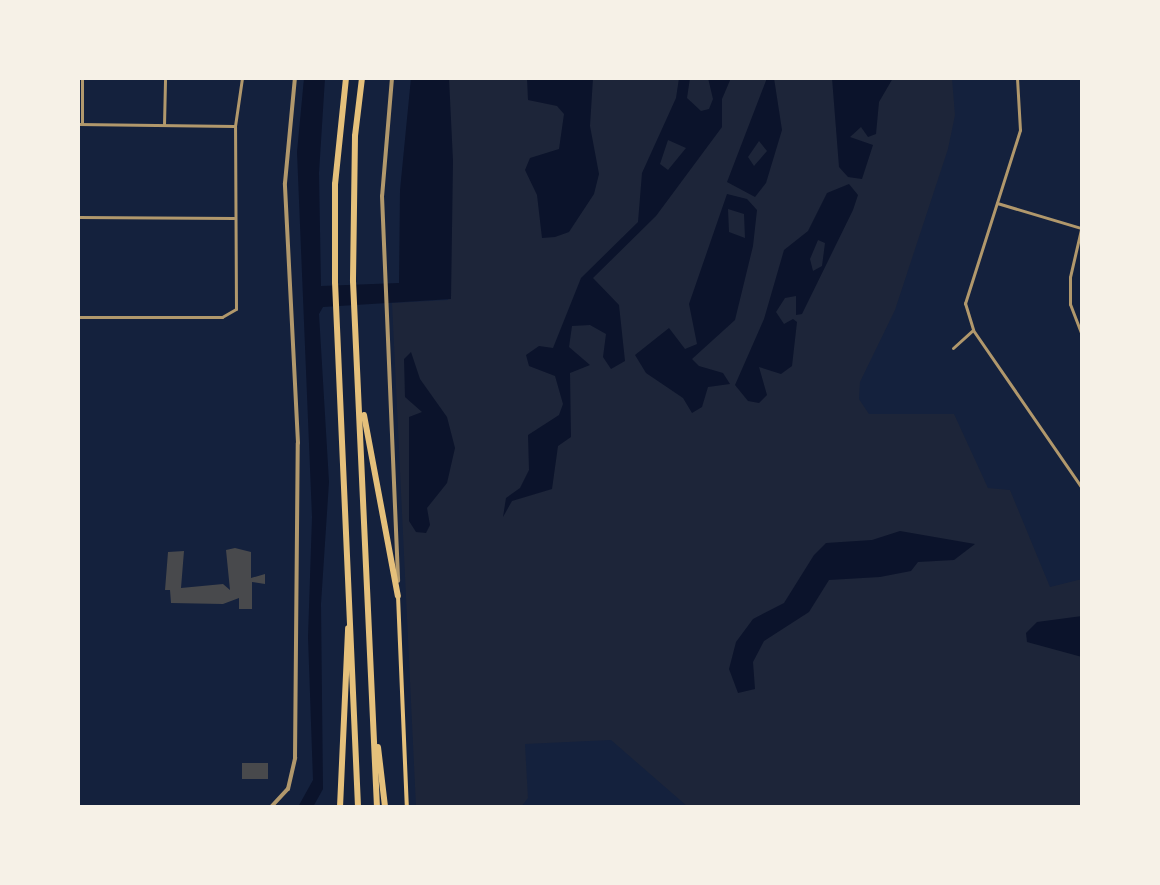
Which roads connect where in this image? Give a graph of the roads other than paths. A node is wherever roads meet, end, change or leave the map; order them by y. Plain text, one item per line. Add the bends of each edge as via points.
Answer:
1 (82, 78) edge
2 (242, 78) edge
3 (295, 78) edge
4 (346, 78) edge
5 (362, 78) edge
6 (392, 78) edge
7 (1017, 78) edge
8 (165, 80) dead end
9 (80, 124) edge
10 (164, 125) junction
11 (235, 126) junction
12 (997, 203) junction
13 (78, 217) edge
14 (234, 218) junction
15 (1082, 226) edge
16 (78, 317) edge
17 (973, 330) junction
18 (1082, 335) edge
19 (953, 348) dead end
20 (362, 407) junction
21 (1080, 488) edge
22 (398, 596) junction
23 (350, 613) junction
24 (373, 719) junction
25 (271, 807) edge
26 (340, 807) edge
27 (358, 807) edge
28 (377, 807) edge
29 (385, 807) edge
30 (407, 807) edge

1 - 9 street
2 - 11 street
3 - 25 street via 285,183 298,443 295,758 288,789
4 - 23 highway via 335,184 335,282
5 - 20 highway via 355,136 353,281
6 - 22 street via 382,162
7 - 12 street via 1020,130
8 - 10 street
9 - 10 street
10 - 11 street
11 - 14 street
12 - 15 street
12 - 17 street via 965,303
13 - 14 street
14 - 16 street via 236,309 222,317
15 - 18 street via 1070,277 1070,304
17 - 19 street
17 - 21 street
20 - 22 highway
20 - 24 highway
22 - 30 main road
23 - 26 highway via 343,662
23 - 27 highway
24 - 28 highway
24 - 29 highway

